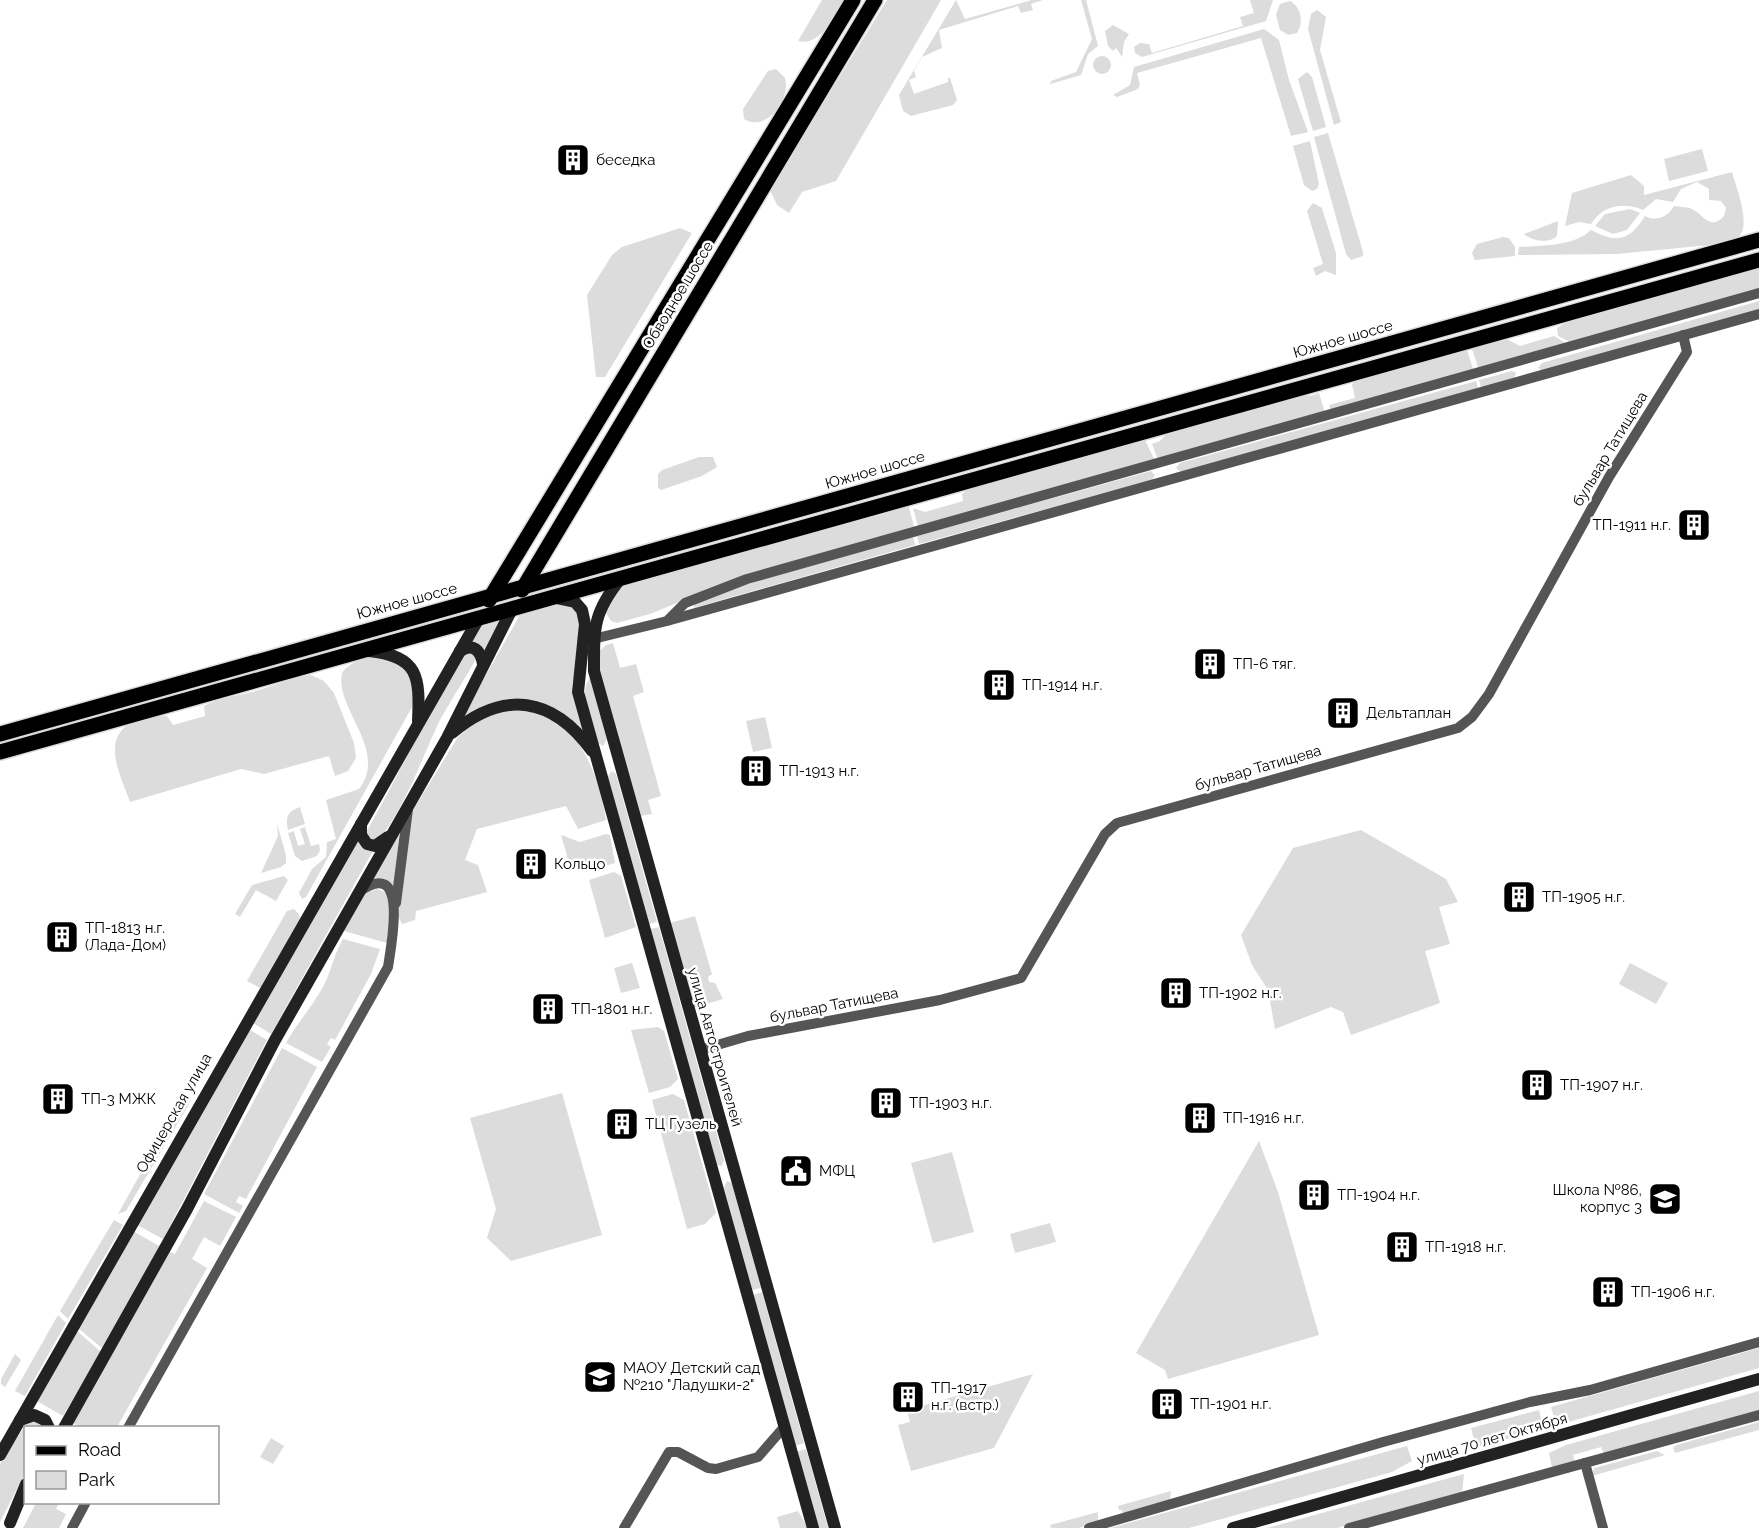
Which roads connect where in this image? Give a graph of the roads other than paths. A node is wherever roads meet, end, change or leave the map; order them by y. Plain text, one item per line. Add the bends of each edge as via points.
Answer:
1 (853, 0) edge
2 (876, 0) edge
3 (1759, 240) edge
4 (1759, 260) edge
5 (1759, 293) edge
6 (1759, 314) edge
7 (1683, 335) junction
8 (621, 578) junction
9 (523, 588) junction
10 (490, 597) junction
11 (552, 598) junction
12 (512, 609) junction
13 (479, 618) junction
14 (667, 621) junction
15 (589, 640) junction
16 (365, 650) junction
17 (460, 651) junction
18 (483, 664) junction
19 (418, 725) junction
20 (0, 734) edge
21 (447, 738) junction
22 (0, 752) edge
23 (620, 763) junction
24 (600, 764) junction
25 (409, 804) junction
26 (361, 824) junction
27 (393, 832) junction
28 (358, 893) junction
29 (396, 909) junction
30 (700, 1050) junction
31 (734, 1172) junction
32 (715, 1177) junction
33 (1759, 1342) edge
34 (1759, 1379) edge
35 (1759, 1415) edge
36 (20, 1420) junction
37 (48, 1426) edge
38 (65, 1426) edge
39 (129, 1426) edge
40 (785, 1426) junction
41 (0, 1455) edge
42 (1585, 1463) junction
43 (24, 1489) edge
44 (24, 1500) edge
45 (85, 1504) edge
46 (9, 1526) edge
47 (72, 1528) edge
48 (624, 1528) edge
49 (813, 1528) edge
50 (835, 1528) edge
51 (1089, 1528) edge
52 (1233, 1528) edge
53 (1349, 1528) edge
54 (1603, 1528) edge

1 - 10 main road, Обводное шоссе
2 - 9 main road, Обводное шоссе
3 - 9 main road, Южное шоссе
4 - 8 main road
5 - 14 street via 747,579 685,603
6 - 7 street
7 - 14 street
7 - 30 street, бульвар Татищева via 1687,352 1609,477 1489,694 1458,728 1117,823 1105,834 1021,978 940,1000 748,1036
8 - 11 main road
8 - 15 main road, улица Автостроителей via 603,601
9 - 10 main road, Южное шоссе
9 - 12 main road, Обводное шоссе
10 - 13 main road, Офицерская улица
10 - 20 main road, Южное шоссе
11 - 12 main road
11 - 15 main road, улица Автостроителей via 568,599 580,607
12 - 13 main road
12 - 18 main road
13 - 16 main road
13 - 17 main road, Офицерская улица
14 - 15 street
15 - 23 main road, улица Автостроителей
15 - 24 main road, улица Автостроителей via 578,692
16 - 19 main road, Офицерская улица via 393,654 412,668 418,683
16 - 22 main road
17 - 18 main road via 475,648
17 - 19 main road, Офицерская улица
18 - 21 main road
19 - 26 main road, Офицерская улица
21 - 24 main road, улица Автостроителей via 482,712 508,704 532,705 556,714 570,725
21 - 25 main road
23 - 24 main road
23 - 30 main road, улица Автостроителей
24 - 32 main road, улица Автостроителей
25 - 27 main road
25 - 29 street
26 - 27 main road via 364,841 371,846
26 - 36 main road, Офицерская улица
27 - 28 main road
28 - 29 street via 368,886 384,886
28 - 38 main road
29 - 39 street via 388,967
30 - 31 main road, улица Автостроителей
31 - 32 main road
31 - 50 main road, улица Автостроителей
32 - 40 main road, улица Автостроителей
33 - 51 street via 1383,1442
34 - 52 main road, улица 70 лет Октября
35 - 42 street
36 - 37 main road via 34,1415
36 - 41 main road, Офицерская улица
40 - 48 street via 758,1457 716,1469 678,1452 669,1452
40 - 49 main road, улица Автостроителей
42 - 53 street
42 - 54 street
43 - 46 main road
44 - 46 main road
45 - 47 street

